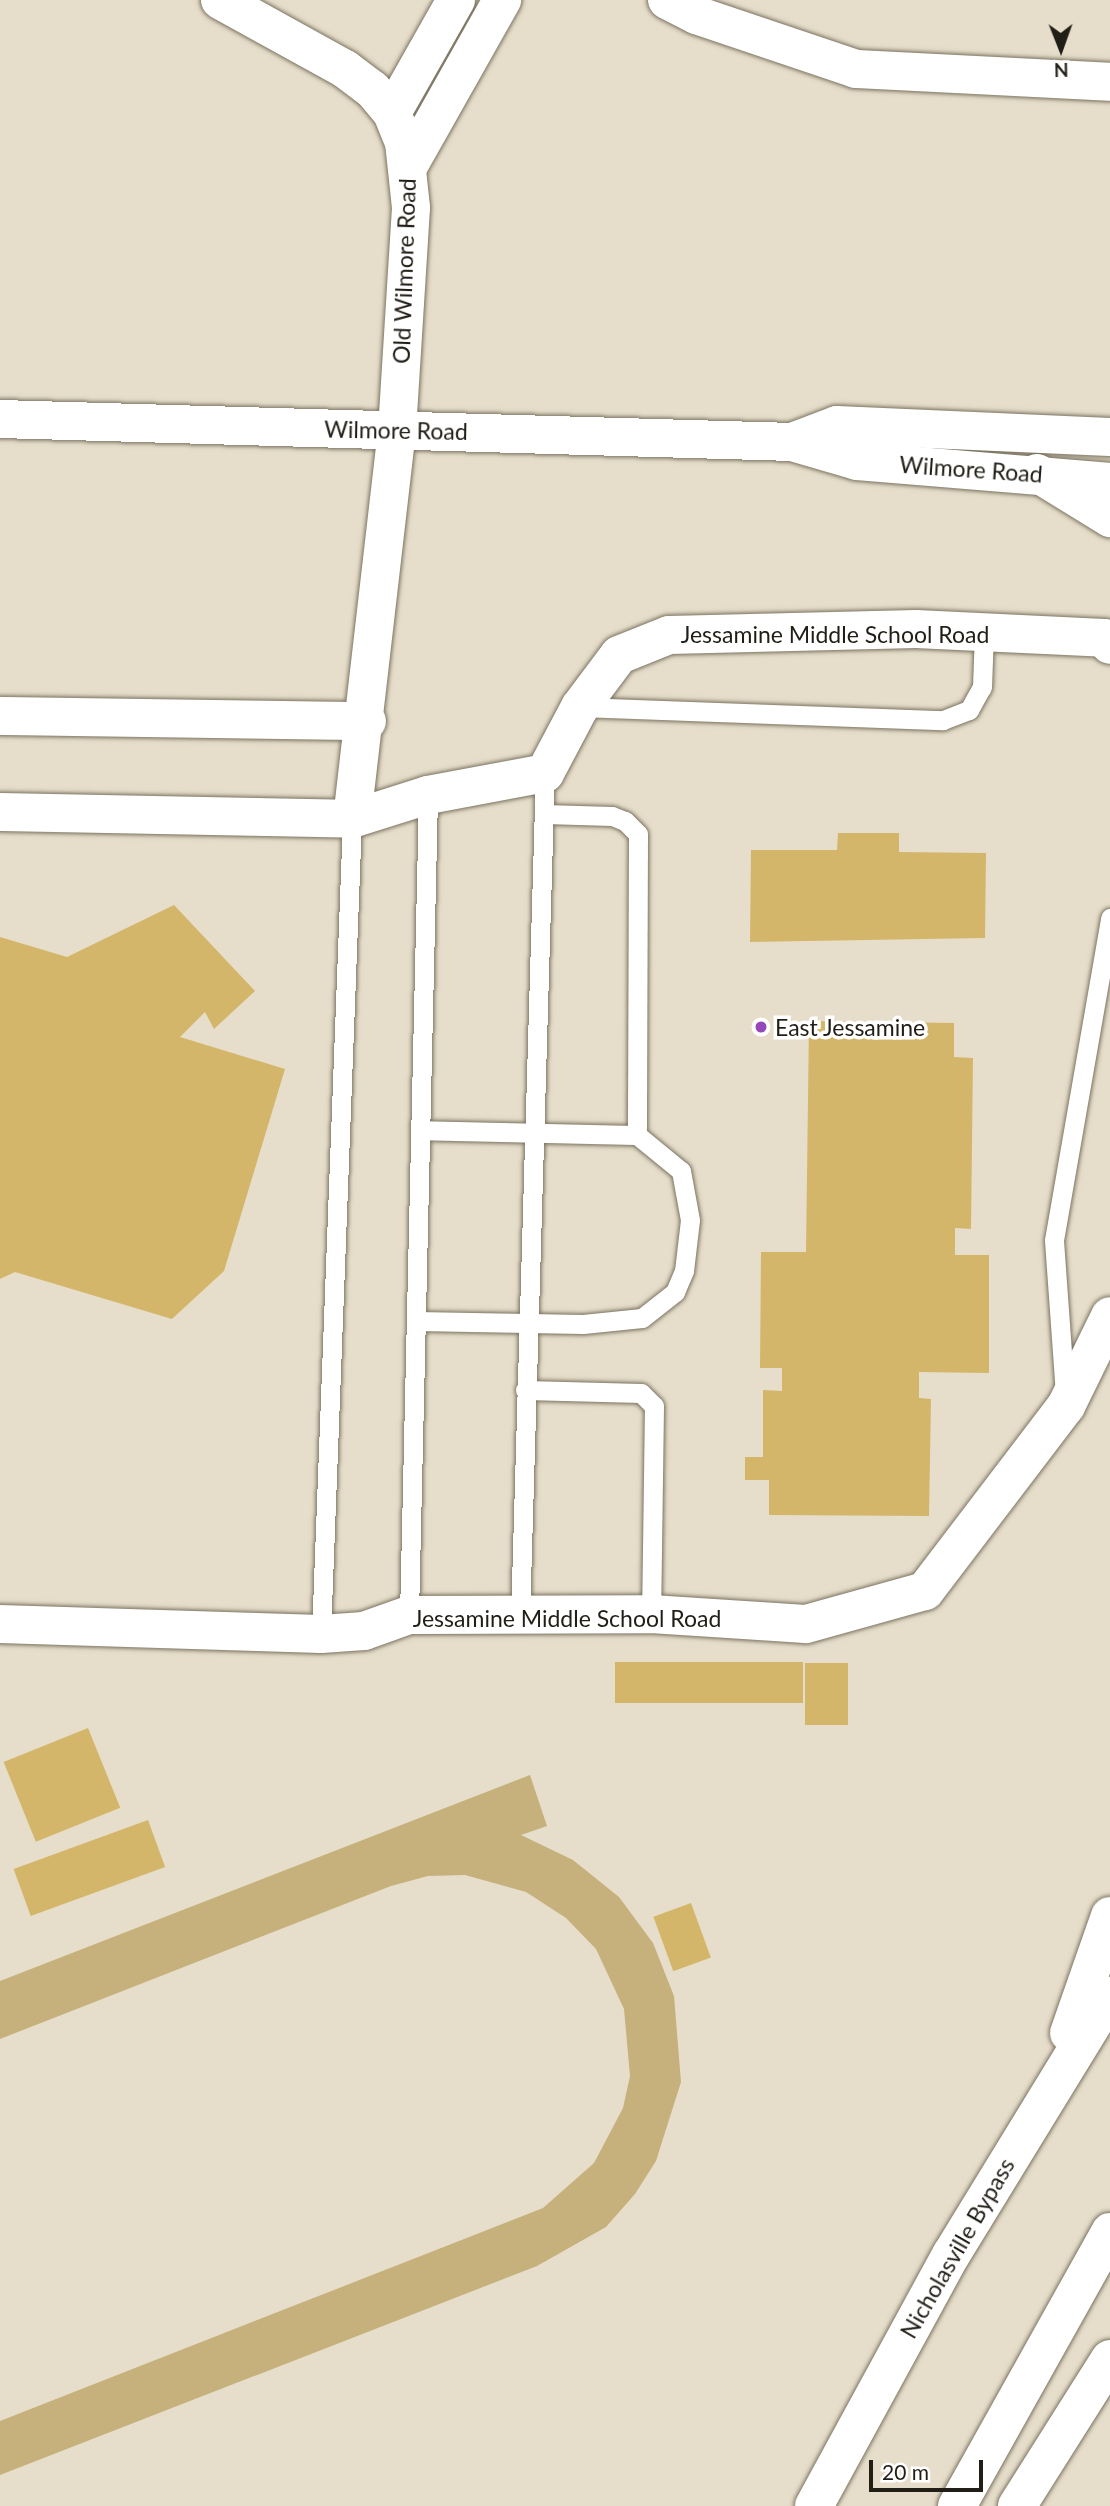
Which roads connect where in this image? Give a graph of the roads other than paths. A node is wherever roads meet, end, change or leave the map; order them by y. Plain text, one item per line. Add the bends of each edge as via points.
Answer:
1 (220, 0) edge
2 (456, 0) edge
3 (502, 0) edge
4 (667, 0) edge
5 (1110, 82) edge
6 (392, 113) junction
7 (408, 167) junction
8 (0, 419) edge
9 (397, 430) junction
10 (1110, 437) edge
11 (792, 442) junction
12 (1037, 473) junction
13 (1110, 482) edge
14 (1110, 518) edge
15 (984, 632) junction
16 (1110, 645) edge
17 (580, 707) junction
18 (0, 716) edge
19 (366, 721) junction
20 (545, 773) junction
21 (428, 795) junction
22 (0, 812) edge
23 (544, 814) junction
24 (352, 819) junction
25 (1110, 918) edge
26 (421, 1130) junction
27 (534, 1131) junction
28 (637, 1135) junction
29 (1110, 1316) edge
30 (416, 1321) junction
31 (527, 1324) junction
32 (525, 1390) junction
33 (1066, 1406) junction
34 (651, 1614) junction
35 (409, 1615) junction
36 (520, 1618) junction
37 (0, 1624) edge
38 (320, 1634) junction
39 (1110, 1916) edge
40 (1110, 1996) edge
41 (1046, 2097) junction
42 (1110, 2232) edge
43 (1110, 2359) edge
44 (814, 2506) edge
45 (957, 2506) edge
46 (1017, 2506) edge

1 - 6 main road, Old Wilmore Road via 345,69 372,89
2 - 6 main road
3 - 7 main road
4 - 5 main road via 696,15 856,69
6 - 7 main road, Old Wilmore Road
7 - 9 main road, Old Wilmore Road via 411,208
8 - 9 main road, Wilmore Road
9 - 11 main road, Wilmore Road
9 - 19 main road
10 - 11 main road, Wilmore Road via 836,425
11 - 12 main road, Wilmore Road via 857,461
12 - 13 main road, Wilmore Road
12 - 14 main road
15 - 16 main road, Jessamine Middle School Road via 1104,638
15 - 17 main road, Jessamine Middle School Road via 916,629 669,635 619,655
15 - 17 lane via 982,687 970,710 943,720
17 - 20 main road, Jessamine Middle School Road
18 - 19 main road
19 - 24 main road
20 - 21 main road
20 - 23 lane
21 - 24 main road
21 - 26 lane
22 - 24 main road
23 - 27 lane
23 - 28 lane via 612,816 638,834
24 - 38 lane
25 - 33 lane via 1054,1240
26 - 27 lane
26 - 30 lane
27 - 28 lane
27 - 31 lane
28 - 31 lane via 681,1171 688,1193 689,1244 675,1292 642,1318
29 - 33 main road, Jessamine Middle School Road
30 - 31 lane
30 - 35 lane
31 - 32 lane
32 - 34 lane via 641,1393 654,1406
32 - 36 lane
33 - 34 main road, Jessamine Middle School Road via 925,1591 806,1624
34 - 36 main road, Jessamine Middle School Road
35 - 36 main road, Jessamine Middle School Road
35 - 38 main road, Jessamine Middle School Road via 364,1631
37 - 38 main road, Jessamine Middle School Road
39 - 41 main road
40 - 41 main road, Nicholasville Bypass
41 - 44 main road, Nicholasville Bypass via 945,2266
42 - 45 main road
43 - 46 main road

